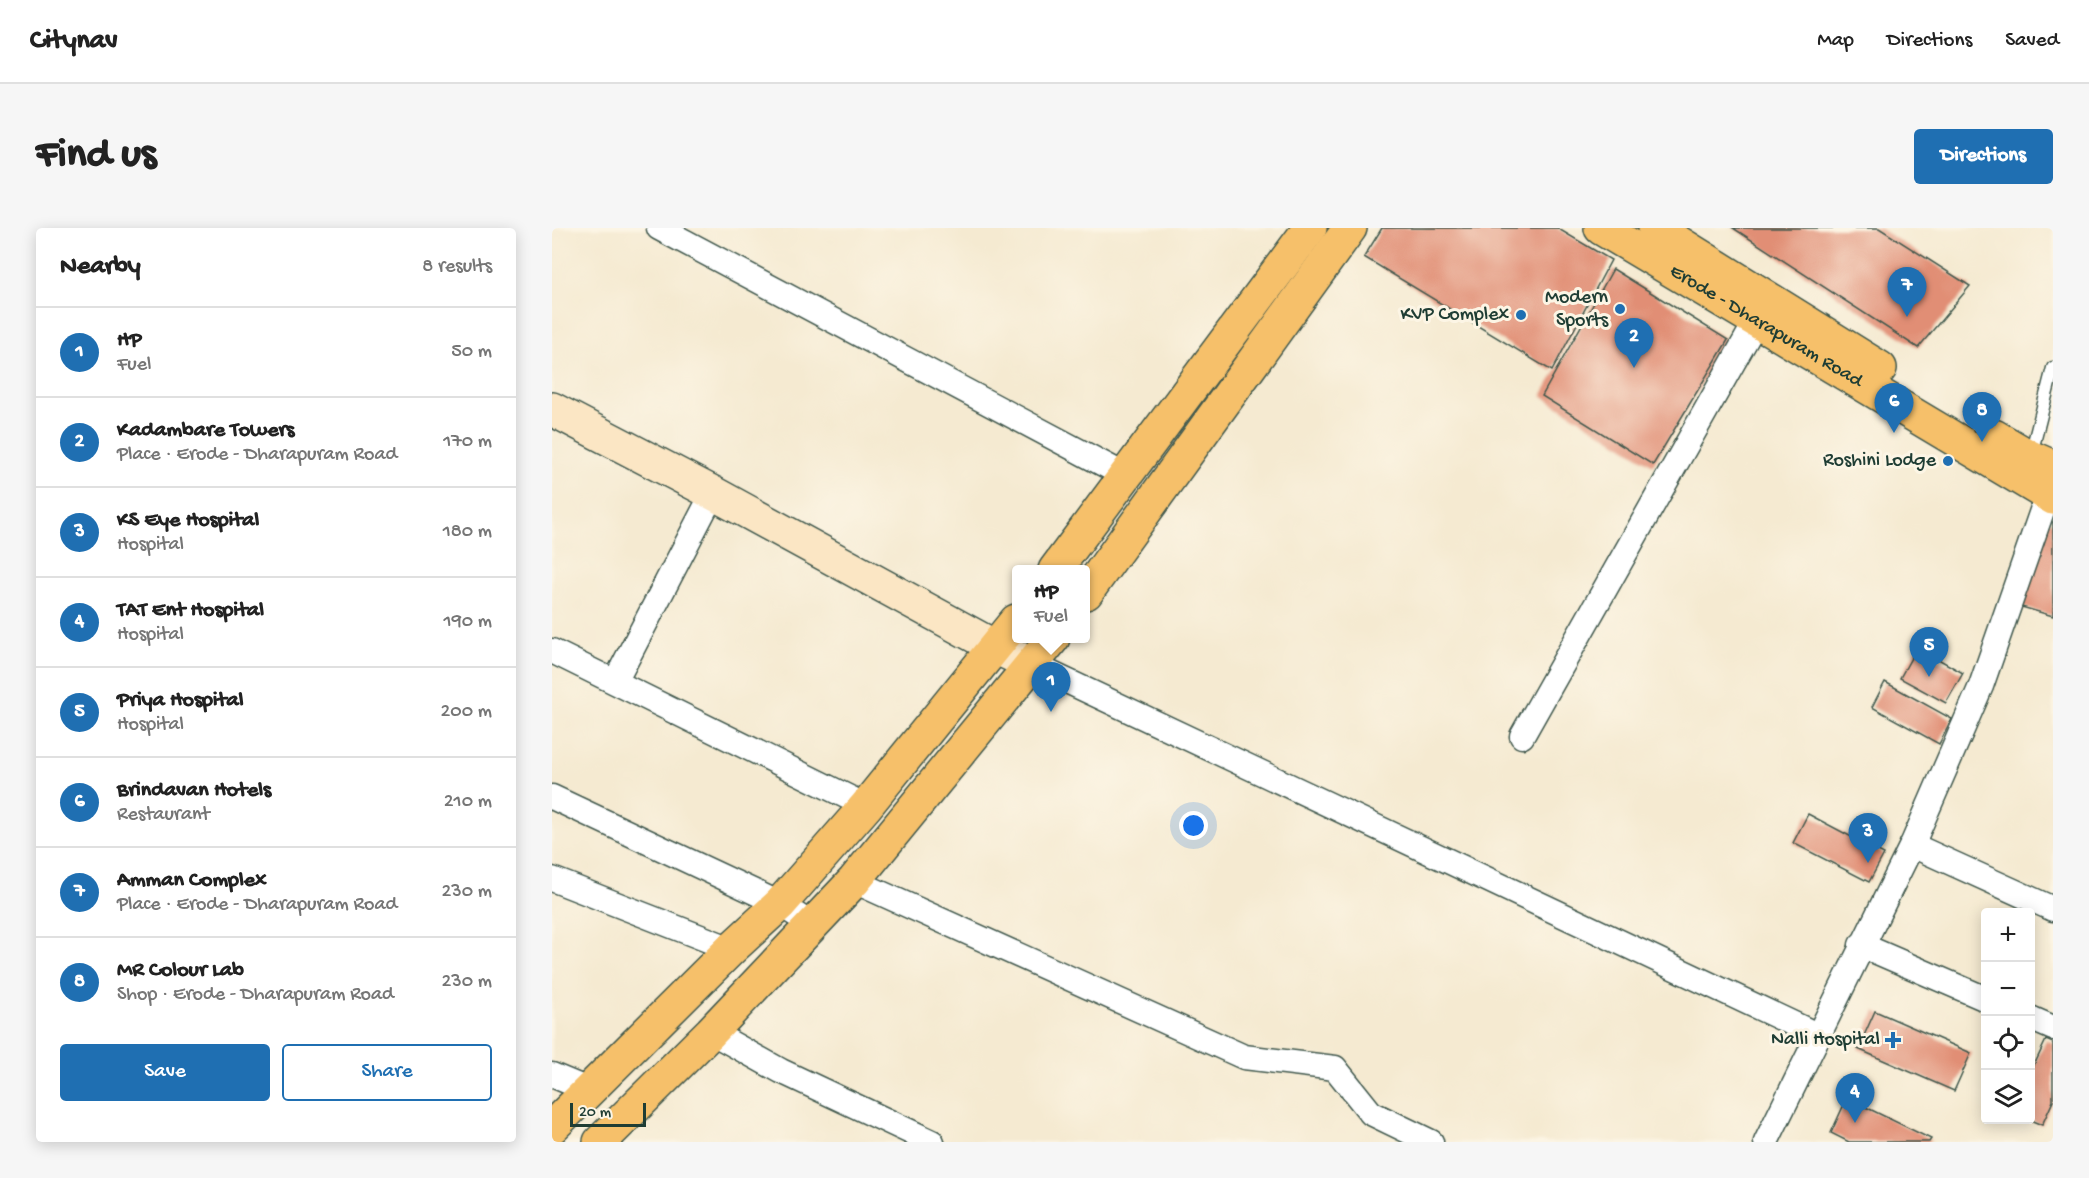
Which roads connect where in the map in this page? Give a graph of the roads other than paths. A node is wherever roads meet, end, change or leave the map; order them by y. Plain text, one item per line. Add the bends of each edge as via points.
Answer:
1 (659, 228) edge
2 (1310, 228) edge
3 (1350, 228) edge
4 (1601, 228) edge
5 (1655, 228) edge
6 (1757, 320) junction
7 (2053, 368) edge
8 (552, 409) edge
9 (1124, 475) junction
10 (2048, 479) edge
11 (713, 493) junction
12 (1059, 565) edge
13 (1090, 587) edge
14 (1012, 628) edge
15 (1050, 643) edge
16 (997, 648) junction
17 (552, 651) edge
18 (1034, 665) junction
19 (616, 680) junction
20 (1522, 736) dead end
21 (552, 797) edge
22 (866, 806) junction
23 (1912, 845) junction
24 (552, 879) edge
25 (854, 881) junction
26 (780, 904) junction
27 (2053, 909) edge
28 (812, 925) junction
29 (1861, 945) junction
30 (731, 949) junction
31 (1981, 997) edge
32 (2035, 1020) edge
33 (2053, 1028) edge
34 (711, 1032) junction
35 (1819, 1036) junction
36 (552, 1075) edge
37 (588, 1090) junction
38 (552, 1127) edge
39 (600, 1142) edge
40 (932, 1142) edge
41 (1431, 1142) edge
42 (1766, 1142) edge

1 - 9 street
2 - 9 main road
3 - 13 main road
4 - 6 main road, Erode - Dharapuram Road
5 - 10 main road, Erode - Dharapuram Road
6 - 10 main road, Erode - Dharapuram Road
6 - 20 street
7 - 10 lane
8 - 11 main road
9 - 12 main road
10 - 23 street via 1981,686
11 - 16 main road
11 - 19 street
14 - 16 main road
15 - 18 main road
16 - 18 main road
16 - 22 main road
17 - 19 street
18 - 25 main road
18 - 35 street
19 - 22 street
21 - 26 street
22 - 26 main road
23 - 27 street
23 - 29 street
24 - 30 street
25 - 28 main road
25 - 41 street via 1244,1057 1335,1068 1371,1113
26 - 28 street
26 - 30 main road
28 - 34 main road
29 - 31 street
29 - 35 street
30 - 37 main road
32 - 33 street
34 - 39 main road
34 - 40 street via 781,1071
35 - 42 street
36 - 37 street
37 - 38 main road

